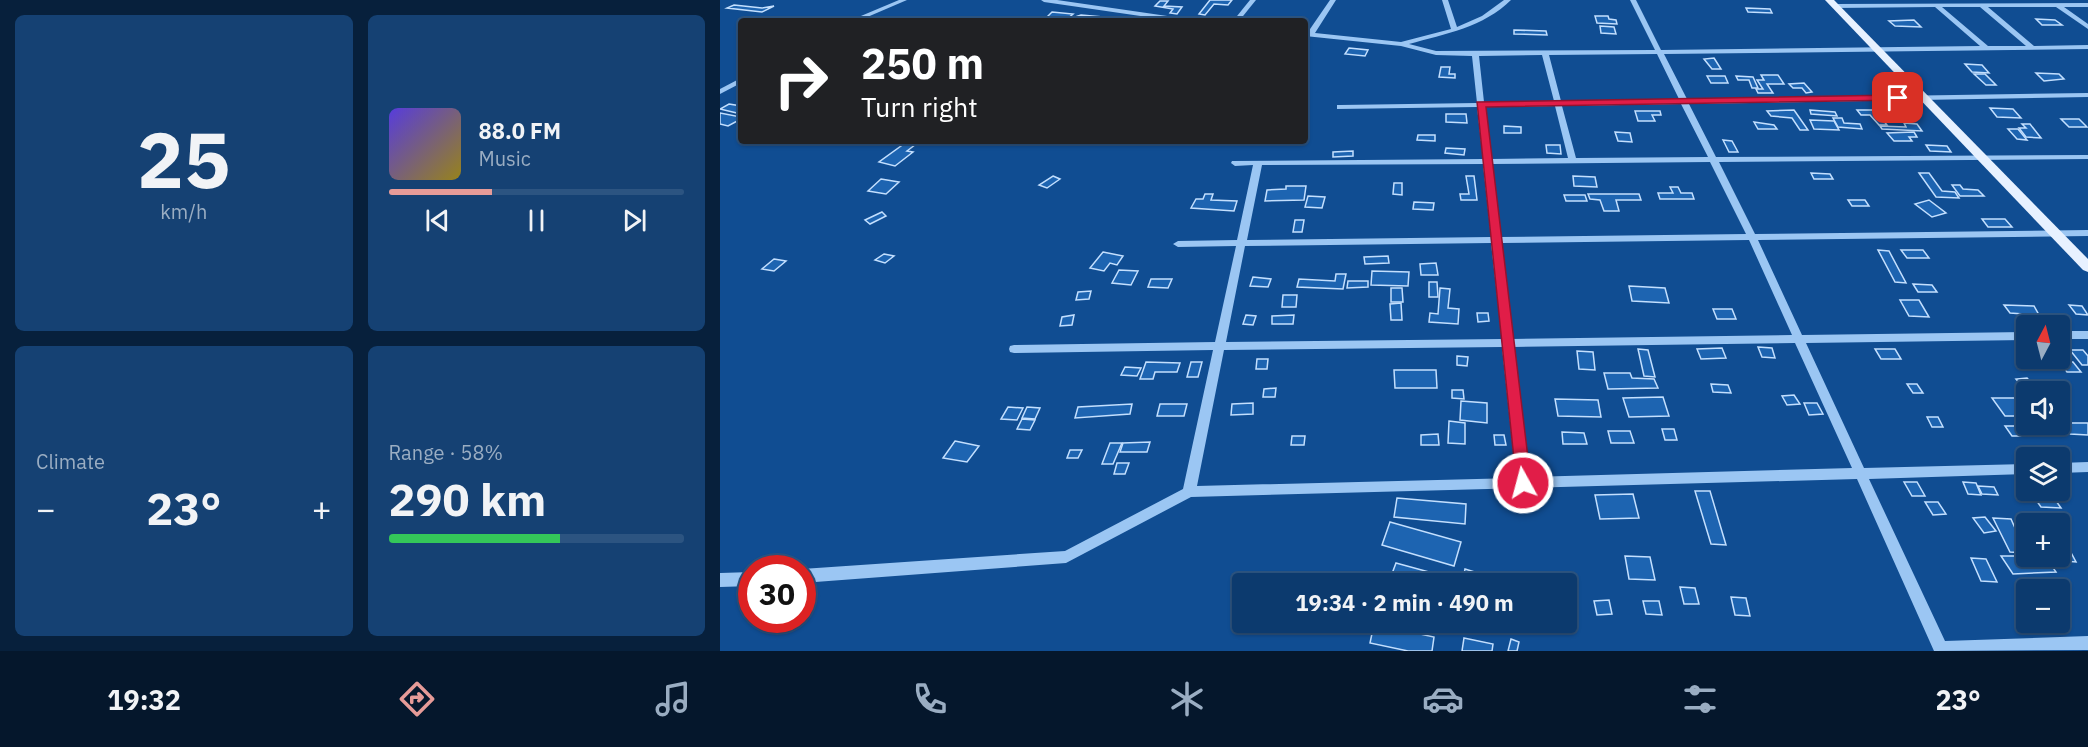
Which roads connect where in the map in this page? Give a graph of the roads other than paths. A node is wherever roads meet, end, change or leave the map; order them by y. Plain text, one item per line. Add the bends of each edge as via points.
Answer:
1 (887, 0) edge
2 (904, 0) edge
3 (1044, 0) edge
4 (1089, 0) edge
5 (1253, 0) edge
6 (1333, 0) edge
7 (1445, 0) edge
8 (1508, 0) edge
9 (1633, 0) edge
10 (2049, 0) edge
11 (1832, 3) edge
12 (1081, 5) junction
13 (1981, 5) junction
14 (2056, 5) junction
15 (2088, 5) edge
16 (1937, 6) junction
17 (882, 9) junction
18 (860, 18) edge
19 (1168, 18) edge
20 (1238, 18) edge
21 (2088, 27) edge
22 (1454, 29) junction
23 (1308, 34) edge
24 (1308, 35) edge
25 (1401, 44) junction
26 (2088, 47) edge
27 (2033, 48) junction
28 (1987, 49) junction
29 (1875, 51) junction
30 (1659, 52) junction
31 (1545, 53) junction
32 (1475, 54) junction
33 (738, 82) edge
34 (721, 91) edge
35 (2088, 95) edge
36 (1922, 98) junction
37 (1684, 102) junction
38 (1558, 103) junction
39 (1480, 104) junction
40 (1340, 107) dead end
41 (2088, 157) edge
42 (1982, 159) junction
43 (1713, 160) junction
44 (1573, 161) junction
45 (1487, 162) junction
46 (1258, 163) junction
47 (1235, 164) dead end
48 (2088, 233) edge
49 (2055, 234) junction
50 (1752, 237) junction
51 (1495, 240) junction
52 (1241, 243) junction
53 (1178, 244) dead end
54 (2088, 267) edge
55 (2070, 335) edge
56 (2088, 335) edge
57 (2016, 336) edge
58 (1798, 339) junction
59 (1507, 343) junction
60 (1220, 346) junction
61 (1014, 349) dead end
62 (2088, 467) edge
63 (2070, 468) edge
64 (2016, 469) edge
65 (1861, 474) junction
66 (1523, 483) junction
67 (1189, 492) junction
68 (816, 575) edge
69 (738, 579) edge
70 (720, 580) edge
71 (2088, 643) edge
72 (1942, 650) edge

1 - 17 street
2 - 17 street
3 - 12 street
4 - 12 street
5 - 20 street
6 - 23 street
7 - 22 street
8 - 22 street via 1473,24
9 - 30 street
10 - 14 street
11 - 16 street
11 - 29 main road
12 - 19 street
13 - 14 street
13 - 16 street
13 - 27 street
14 - 15 street
14 - 21 street
16 - 28 street
17 - 18 street
22 - 25 street
24 - 25 street
25 - 32 street via 1436,53
26 - 27 street
27 - 28 street
28 - 29 street
29 - 30 street
29 - 36 main road
30 - 31 street
30 - 37 street
31 - 32 street
31 - 38 street
32 - 39 street
33 - 34 street
35 - 36 street
36 - 37 street
36 - 42 main road
37 - 38 street
37 - 43 street
38 - 39 street
38 - 44 street
39 - 40 street
39 - 45 street
41 - 42 street
42 - 43 street
42 - 49 main road
43 - 44 street
43 - 50 street
44 - 45 street
45 - 46 street
45 - 51 street
46 - 47 street
46 - 52 street
48 - 49 street
49 - 50 street
49 - 54 main road
50 - 51 street
50 - 58 street
51 - 52 street
51 - 59 street
52 - 53 street
52 - 60 street
55 - 56 street
57 - 58 street
58 - 59 street
58 - 65 street
59 - 60 street
59 - 66 street
60 - 61 street
60 - 67 street
62 - 63 street
64 - 65 street
65 - 66 street
65 - 72 street
66 - 67 street
67 - 68 street via 1066,557
69 - 70 street
71 - 72 street

